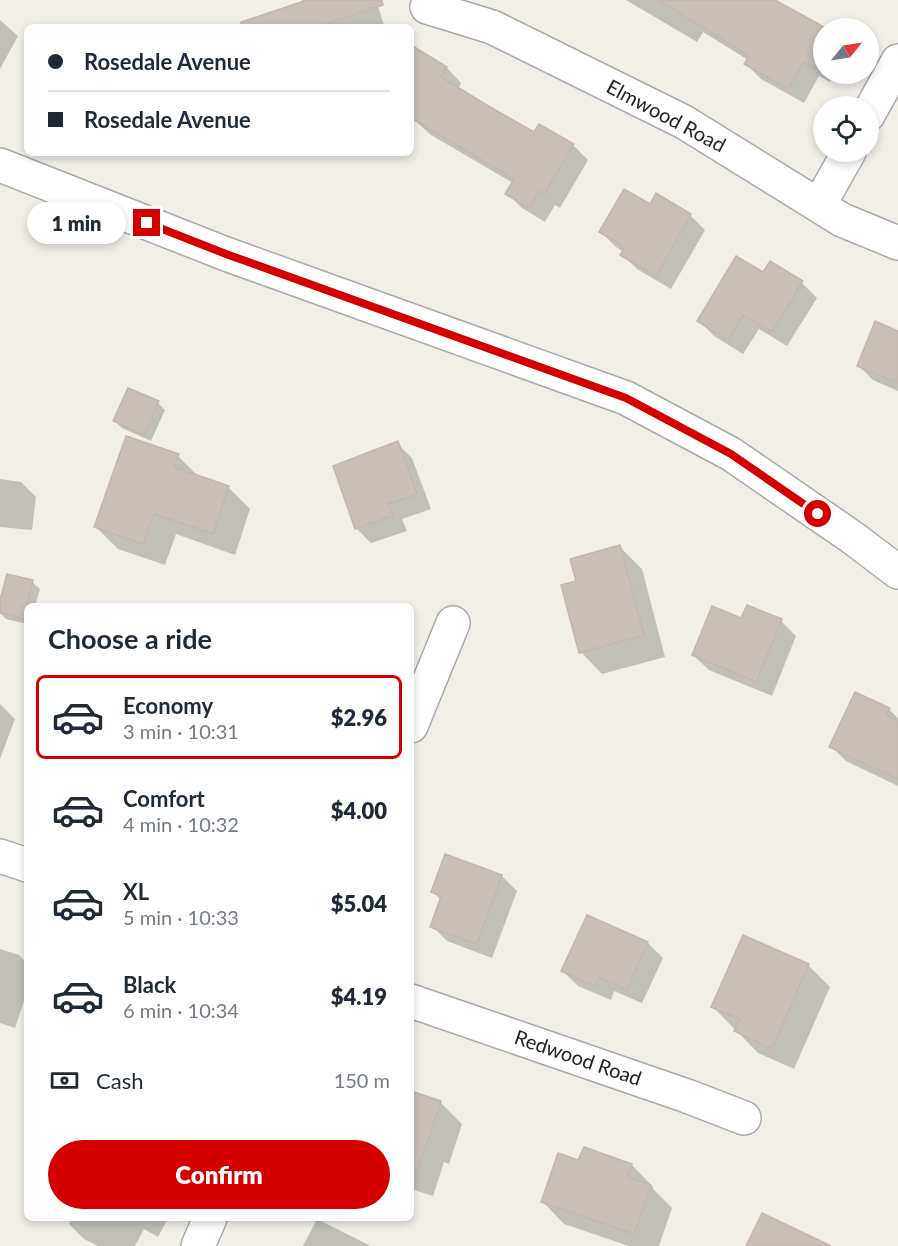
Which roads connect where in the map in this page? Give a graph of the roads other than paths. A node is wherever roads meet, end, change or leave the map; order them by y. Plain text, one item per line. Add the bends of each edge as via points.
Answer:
1 (429, 4) edge
2 (898, 62) edge
3 (879, 96) edge
4 (843, 162) edge
5 (0, 165) edge
6 (819, 205) junction
7 (898, 243) edge
8 (898, 572) edge
9 (453, 623) dead end
10 (414, 719) edge
11 (0, 856) edge
12 (24, 864) edge
13 (414, 1002) edge
14 (744, 1118) dead end
15 (209, 1221) edge
16 (198, 1246) edge

1 - 6 street, Elmwood Road via 492,27 684,122
2 - 3 street
4 - 6 street
5 - 8 street via 226,254 626,398 731,454
6 - 7 street, Elmwood Road via 842,220
9 - 10 street
11 - 12 street
13 - 14 street, Redwood Road
15 - 16 street

